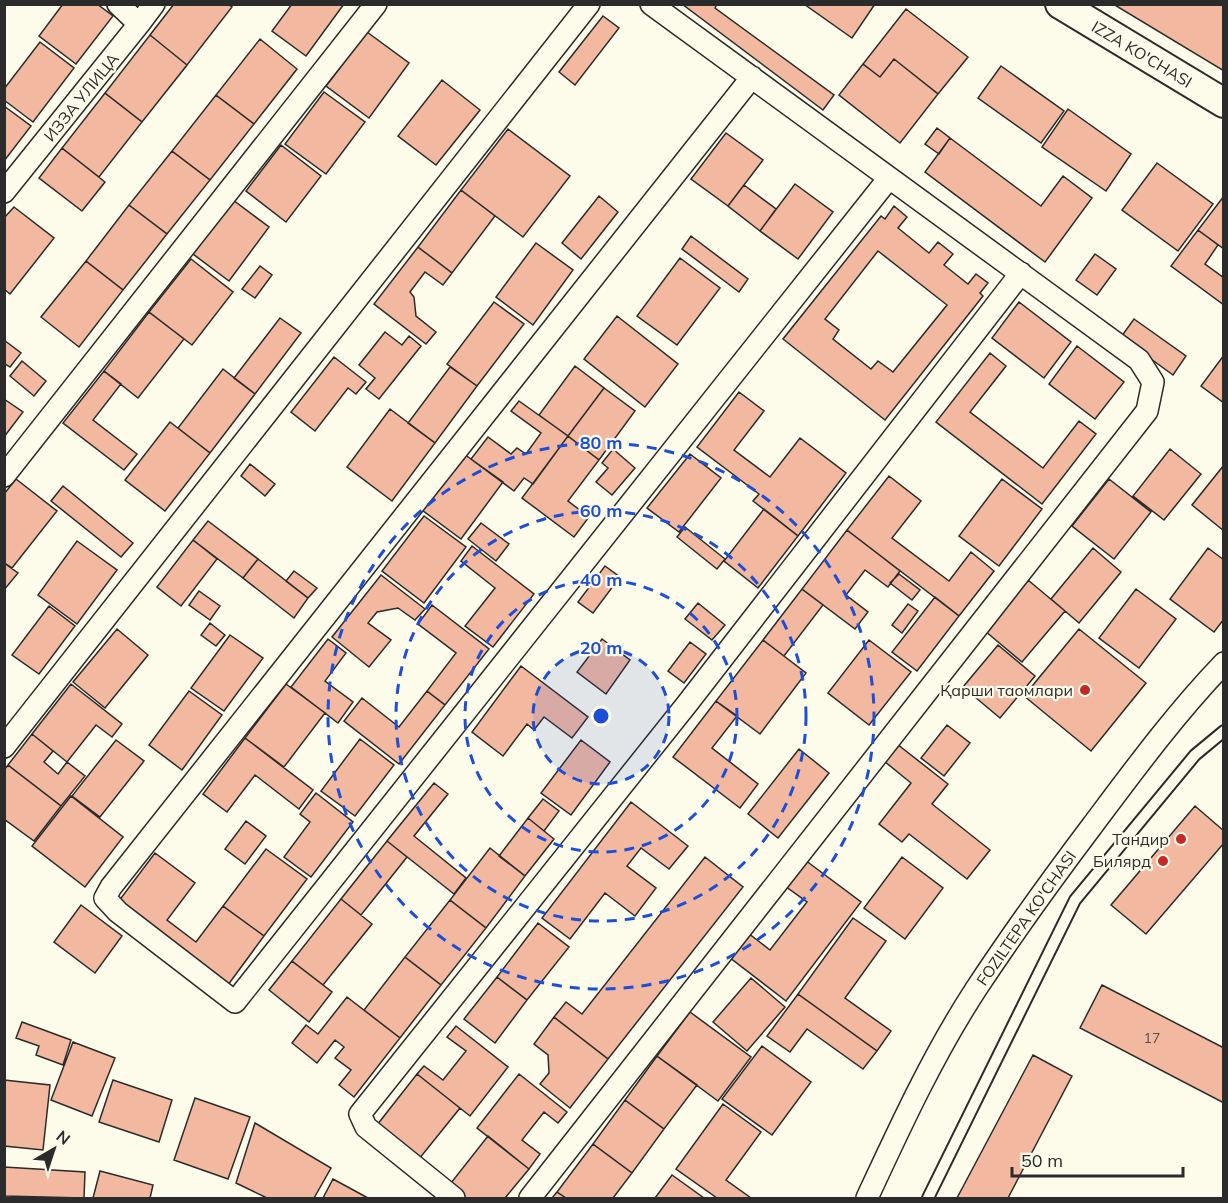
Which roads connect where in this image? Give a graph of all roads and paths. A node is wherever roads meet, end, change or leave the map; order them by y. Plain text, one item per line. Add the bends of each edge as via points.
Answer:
1 (118, 4) edge
2 (154, 4) edge
3 (376, 4) edge
4 (589, 4) edge
5 (651, 4) edge
6 (1060, 4) edge
7 (139, 24) junction
8 (752, 76) junction
9 (1224, 104) edge
10 (889, 178) junction
11 (4, 192) edge
12 (1021, 273) junction
13 (4, 476) edge
14 (1224, 663) edge
15 (1224, 731) edge
16 (4, 747) edge
17 (454, 1198) edge
18 (530, 1198) edge
19 (867, 1198) edge
20 (928, 1198) edge

1 - 7 street
2 - 7 street, ИЗЗА УЛИЦА
3 - 13 street
4 - 16 street
5 - 8 street
6 - 9 main road, IZZA KO'CHASI
7 - 11 street, ИЗЗА УЛИЦА
8 - 10 street
8 - 10 street via 111,887 105,898 118,912 235,1002
10 - 12 street
12 - 17 street via 687,704 360,1114 366,1127
12 - 18 street via 1139,360 1153,382 1147,411
14 - 19 street, FOZILTEPA KO'CHASI via 1183,706 1145,755 975,990 930,1068
15 - 20 lane via 1195,755 1075,900

